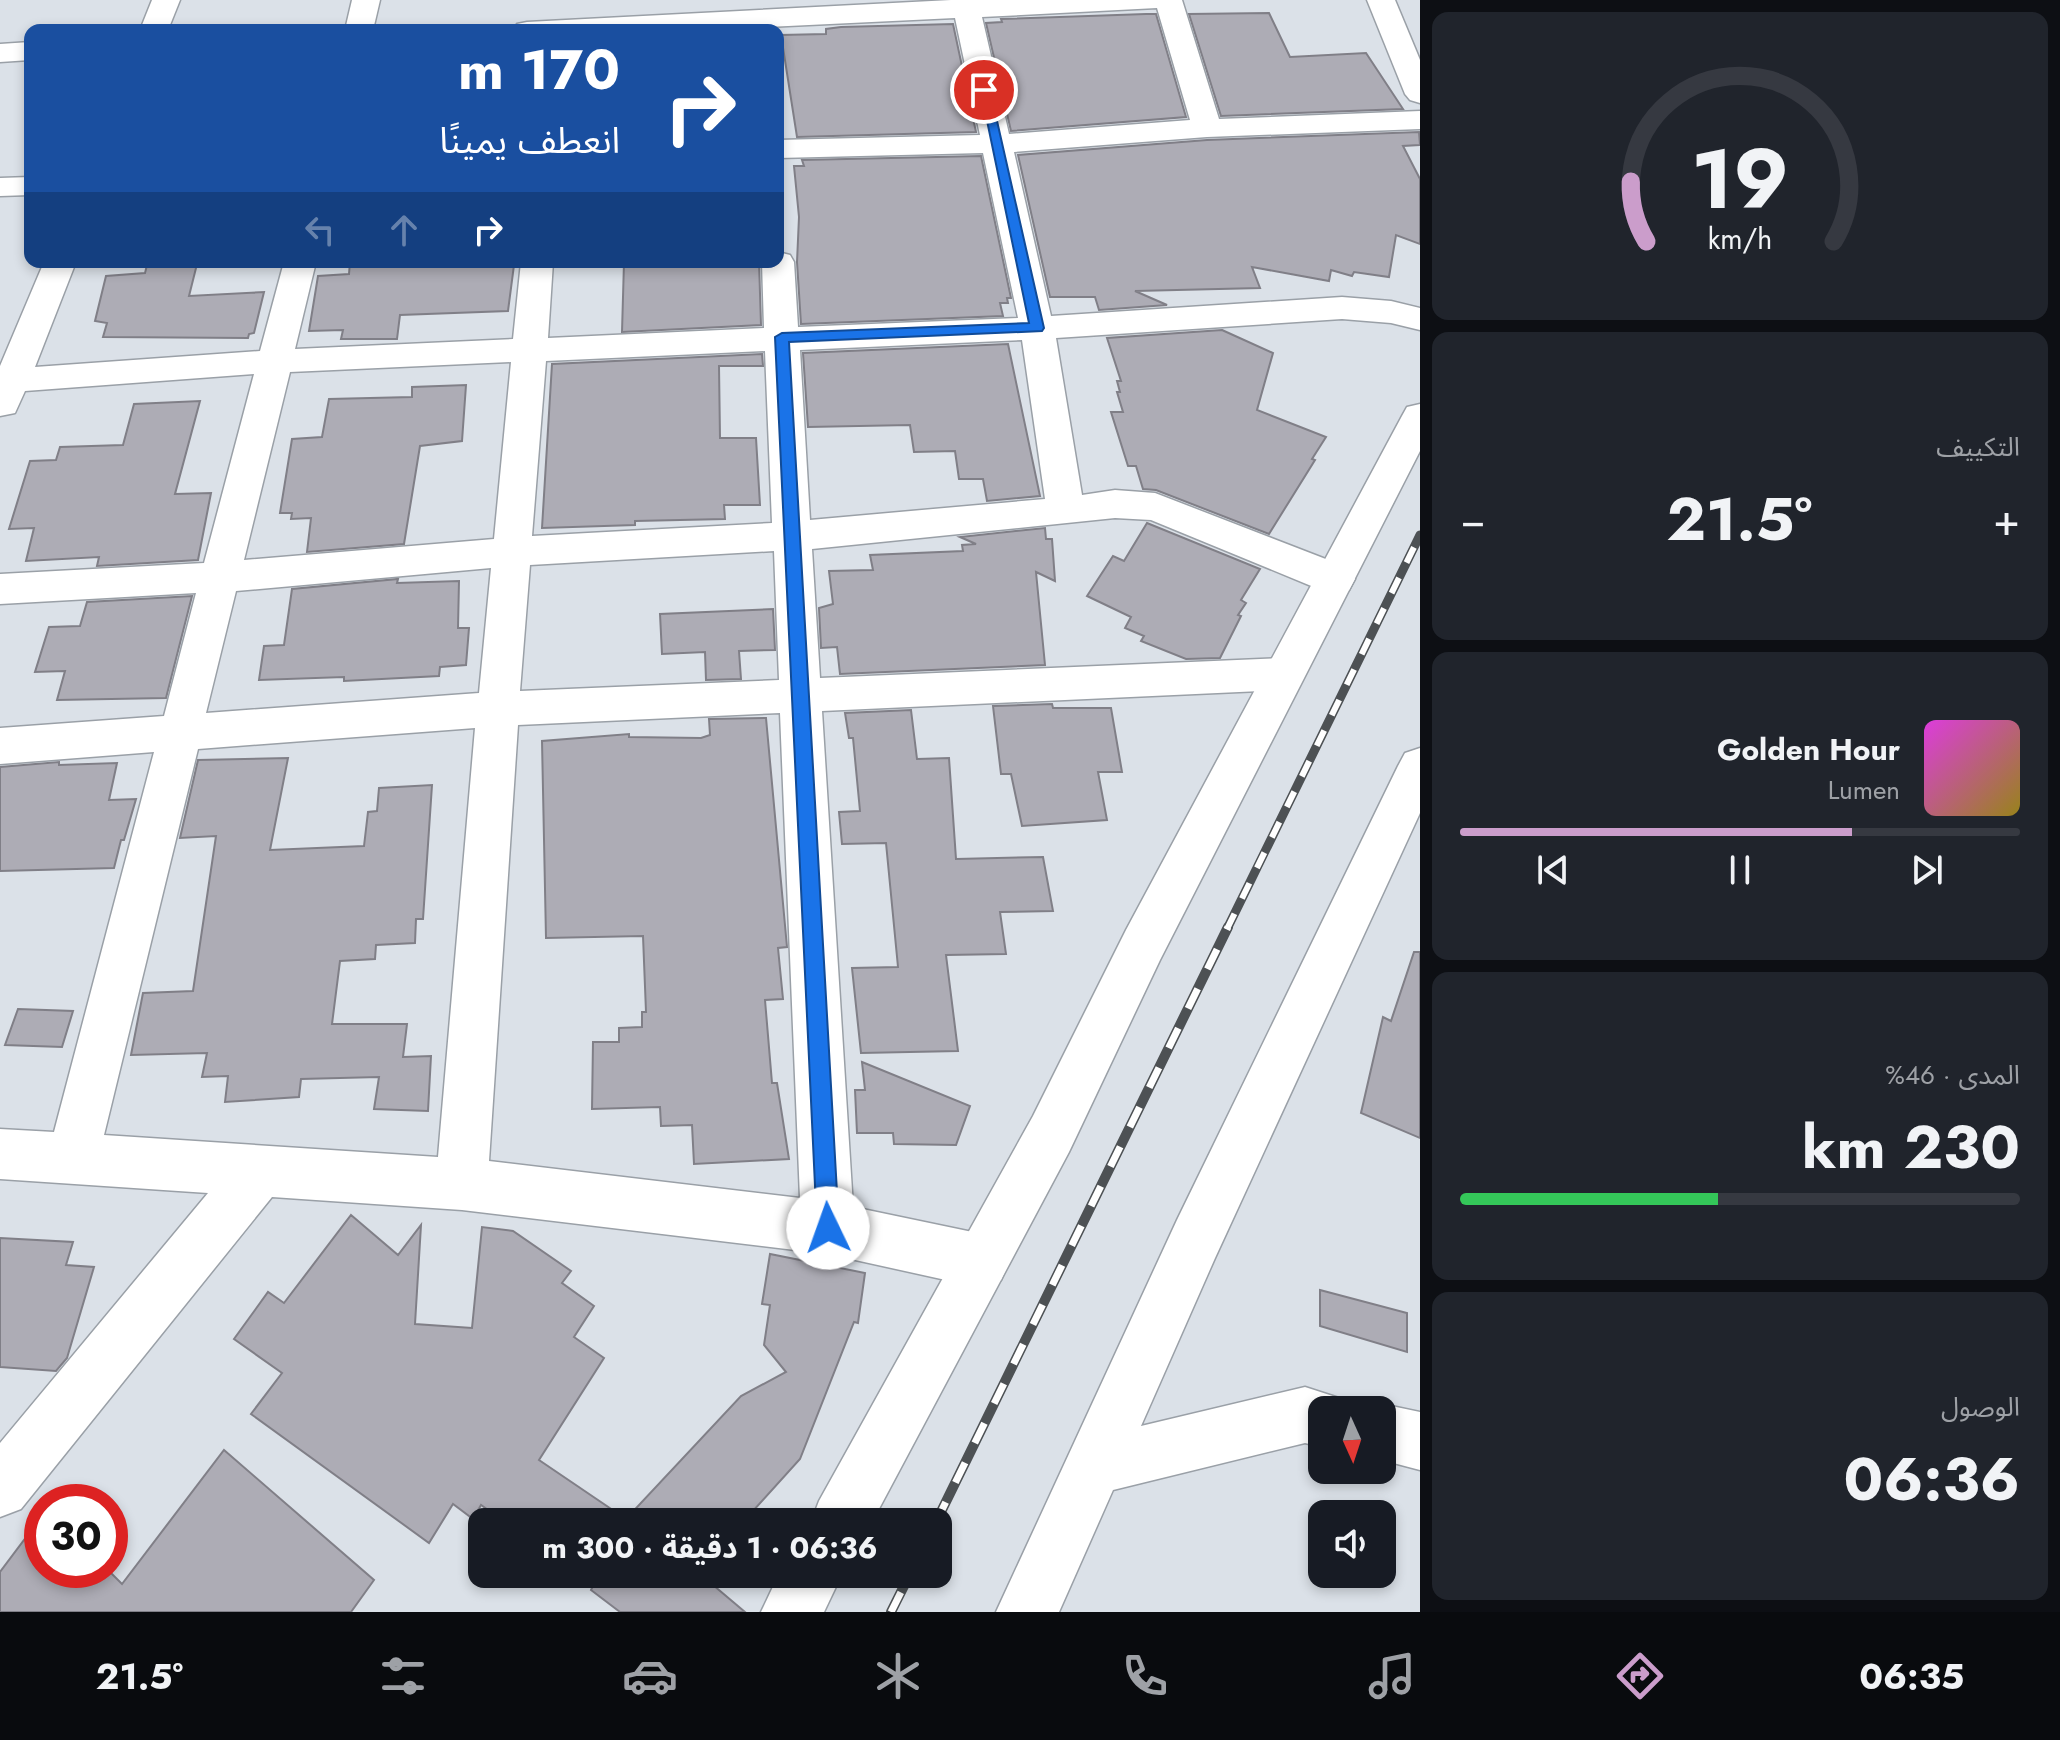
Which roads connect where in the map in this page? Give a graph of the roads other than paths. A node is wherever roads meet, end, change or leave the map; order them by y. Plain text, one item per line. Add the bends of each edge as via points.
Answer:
1 (166, 0) edge
2 (366, 0) edge
3 (565, 0) edge
4 (1156, 0) edge
5 (1168, 0) edge
6 (1381, 0) edge
7 (966, 4) edge
8 (767, 16) edge
9 (156, 24) edge
10 (360, 24) edge
11 (563, 24) edge
12 (641, 24) edge
13 (24, 51) edge
14 (0, 53) edge
15 (1420, 94) edge
16 (1420, 120) edge
17 (1207, 128) junction
18 (995, 144) junction
19 (784, 149) edge
20 (24, 186) edge
21 (0, 187) edge
22 (57, 268) edge
23 (299, 268) edge
24 (536, 268) edge
25 (778, 268) edge
26 (1420, 319) edge
27 (1037, 328) junction
28 (782, 337) junction
29 (527, 349) junction
30 (277, 361) junction
31 (3, 390) edge
32 (1420, 416) edge
33 (1066, 511) junction
34 (794, 536) junction
35 (511, 552) junction
36 (221, 577) junction
37 (1335, 579) junction
38 (0, 589) edge
39 (1283, 674) junction
40 (800, 694) junction
41 (498, 709) junction
42 (178, 734) junction
43 (0, 746) edge
44 (1414, 794) edge
45 (0, 1154) edge
46 (72, 1160) junction
47 (260, 1171) junction
48 (462, 1184) junction
49 (828, 1228) junction
50 (982, 1261) junction
51 (1308, 1416) edge
52 (1396, 1435) edge
53 (1420, 1441) edge
54 (1095, 1466) junction
55 (0, 1488) edge
56 (848, 1508) edge
57 (804, 1588) edge
58 (791, 1612) edge
59 (1026, 1612) edge

1 - 9 street
2 - 10 street
3 - 11 street
4 - 7 street
5 - 17 street
6 - 15 street
7 - 8 street
7 - 18 street
8 - 12 street
13 - 14 street
16 - 17 street
17 - 18 street
18 - 19 street
18 - 27 street
20 - 21 street
22 - 31 street
23 - 30 street
24 - 29 street
25 - 28 street
26 - 27 street via 1342,308
27 - 28 street
27 - 33 street
28 - 29 street
28 - 34 street
29 - 30 street
29 - 35 street
30 - 31 street
30 - 36 street
32 - 37 street
33 - 34 street
33 - 37 street via 1115,504 1155,507
34 - 35 street
34 - 40 street
35 - 36 street
35 - 41 street
36 - 38 street
36 - 42 street
37 - 39 street
39 - 40 street
39 - 50 street
40 - 41 street
40 - 49 street
41 - 42 street
41 - 48 street
42 - 43 street
42 - 46 street
44 - 54 street via 1196,1239
45 - 46 street
46 - 47 street
47 - 48 street
47 - 55 street
48 - 49 street
49 - 50 street
50 - 56 street
51 - 54 street
52 - 53 street
54 - 59 street
57 - 58 street

